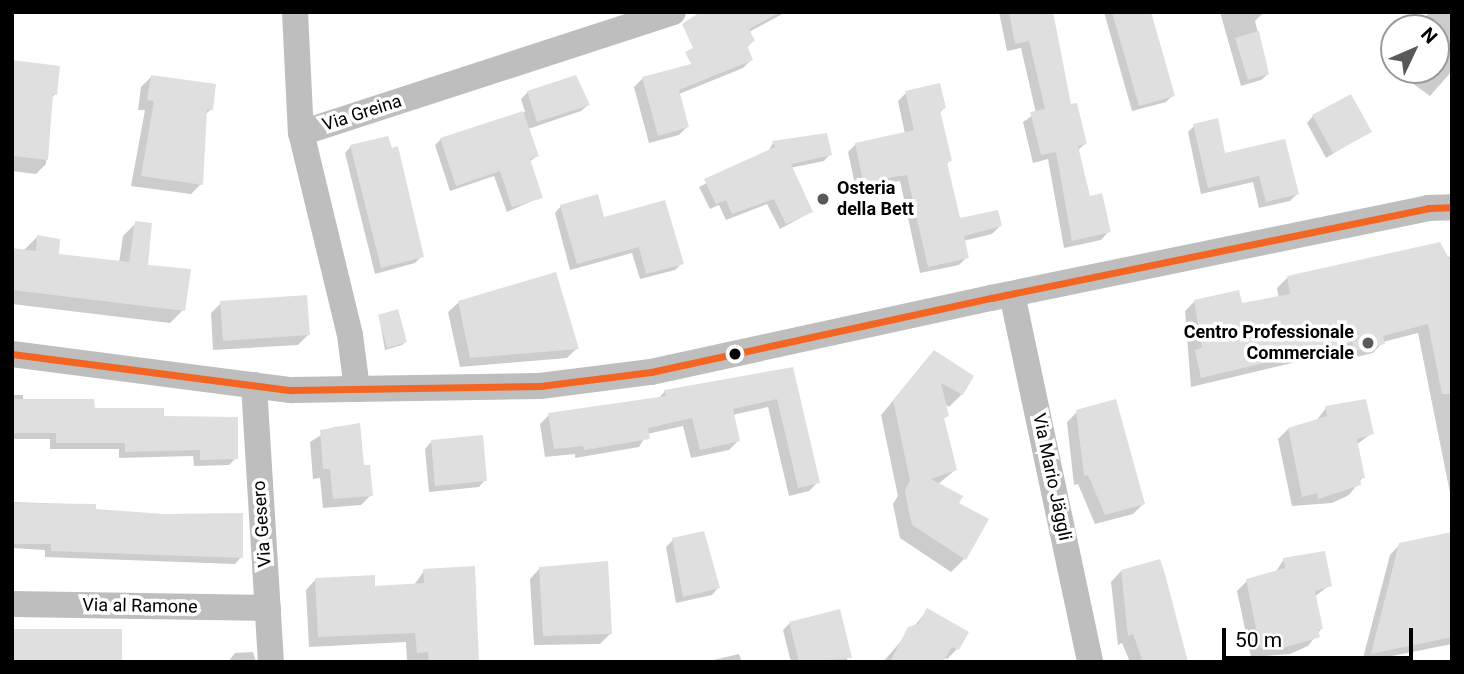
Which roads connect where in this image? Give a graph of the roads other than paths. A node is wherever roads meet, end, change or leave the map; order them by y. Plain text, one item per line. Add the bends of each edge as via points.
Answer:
1 (295, 12) edge
2 (674, 12) edge
3 (302, 133) junction
4 (1452, 207) edge
5 (1012, 293) junction
6 (12, 354) edge
7 (254, 385) junction
8 (358, 390) junction
9 (12, 604) edge
10 (268, 608) junction
11 (271, 662) edge
12 (1090, 662) edge

1 - 3 street
2 - 3 street, Via Greina
3 - 8 street, Via Greina
4 - 5 street via 1428,208
5 - 8 street via 651,372 540,386
5 - 12 street, Via Mario Jäggli
6 - 7 street
7 - 8 street
7 - 10 street, Via Gesero
9 - 10 street, Via al Ramone
10 - 11 street, Via Gesero

